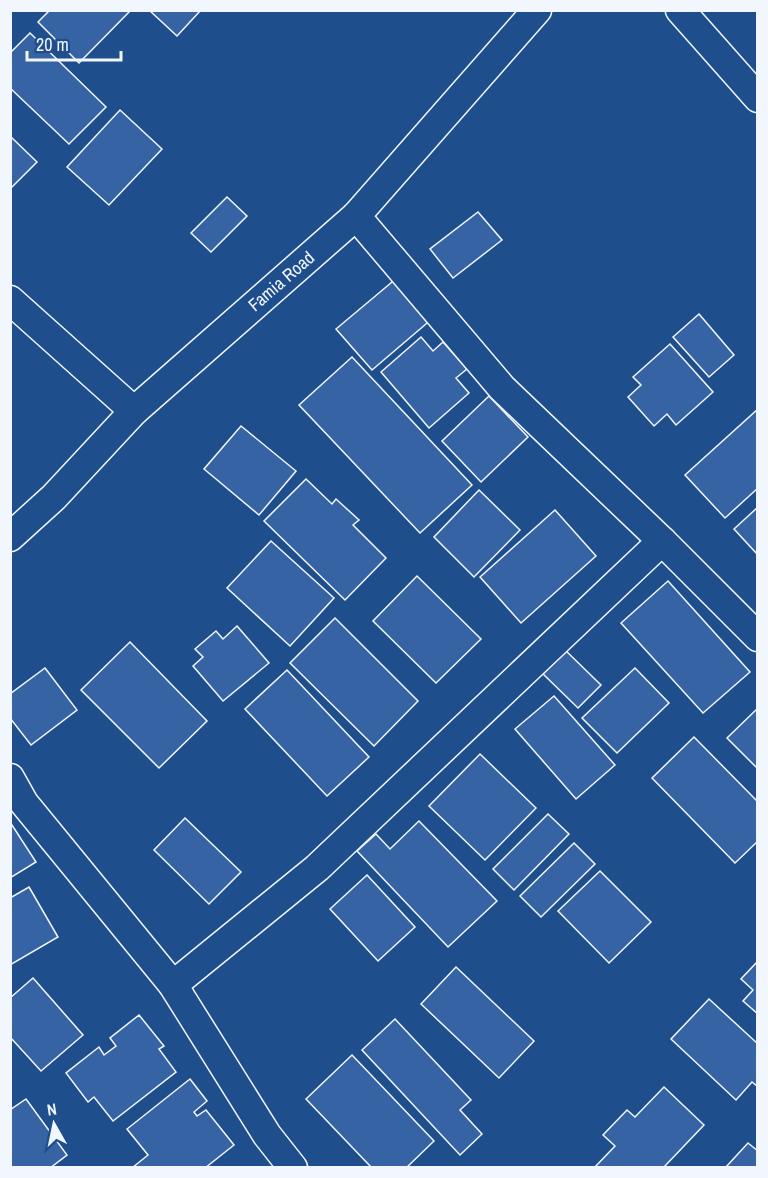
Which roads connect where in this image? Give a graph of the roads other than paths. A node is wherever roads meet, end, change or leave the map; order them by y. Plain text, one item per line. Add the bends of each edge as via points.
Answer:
1 (537, 10) edge
2 (680, 10) edge
3 (758, 98) edge
4 (356, 216) junction
5 (10, 300) edge
6 (134, 411) junction
7 (10, 537) edge
8 (662, 541) junction
9 (758, 638) edge
10 (10, 778) edge
11 (173, 986) junction
12 (293, 1167) edge

1 - 4 street, Famia Road
2 - 3 street
4 - 6 street, Famia Road
4 - 8 street via 502,388
5 - 6 street
6 - 7 street, Famia Road via 54,497
8 - 9 street
8 - 11 street via 317,867
10 - 11 street via 24,803
11 - 12 street via 267,1135

